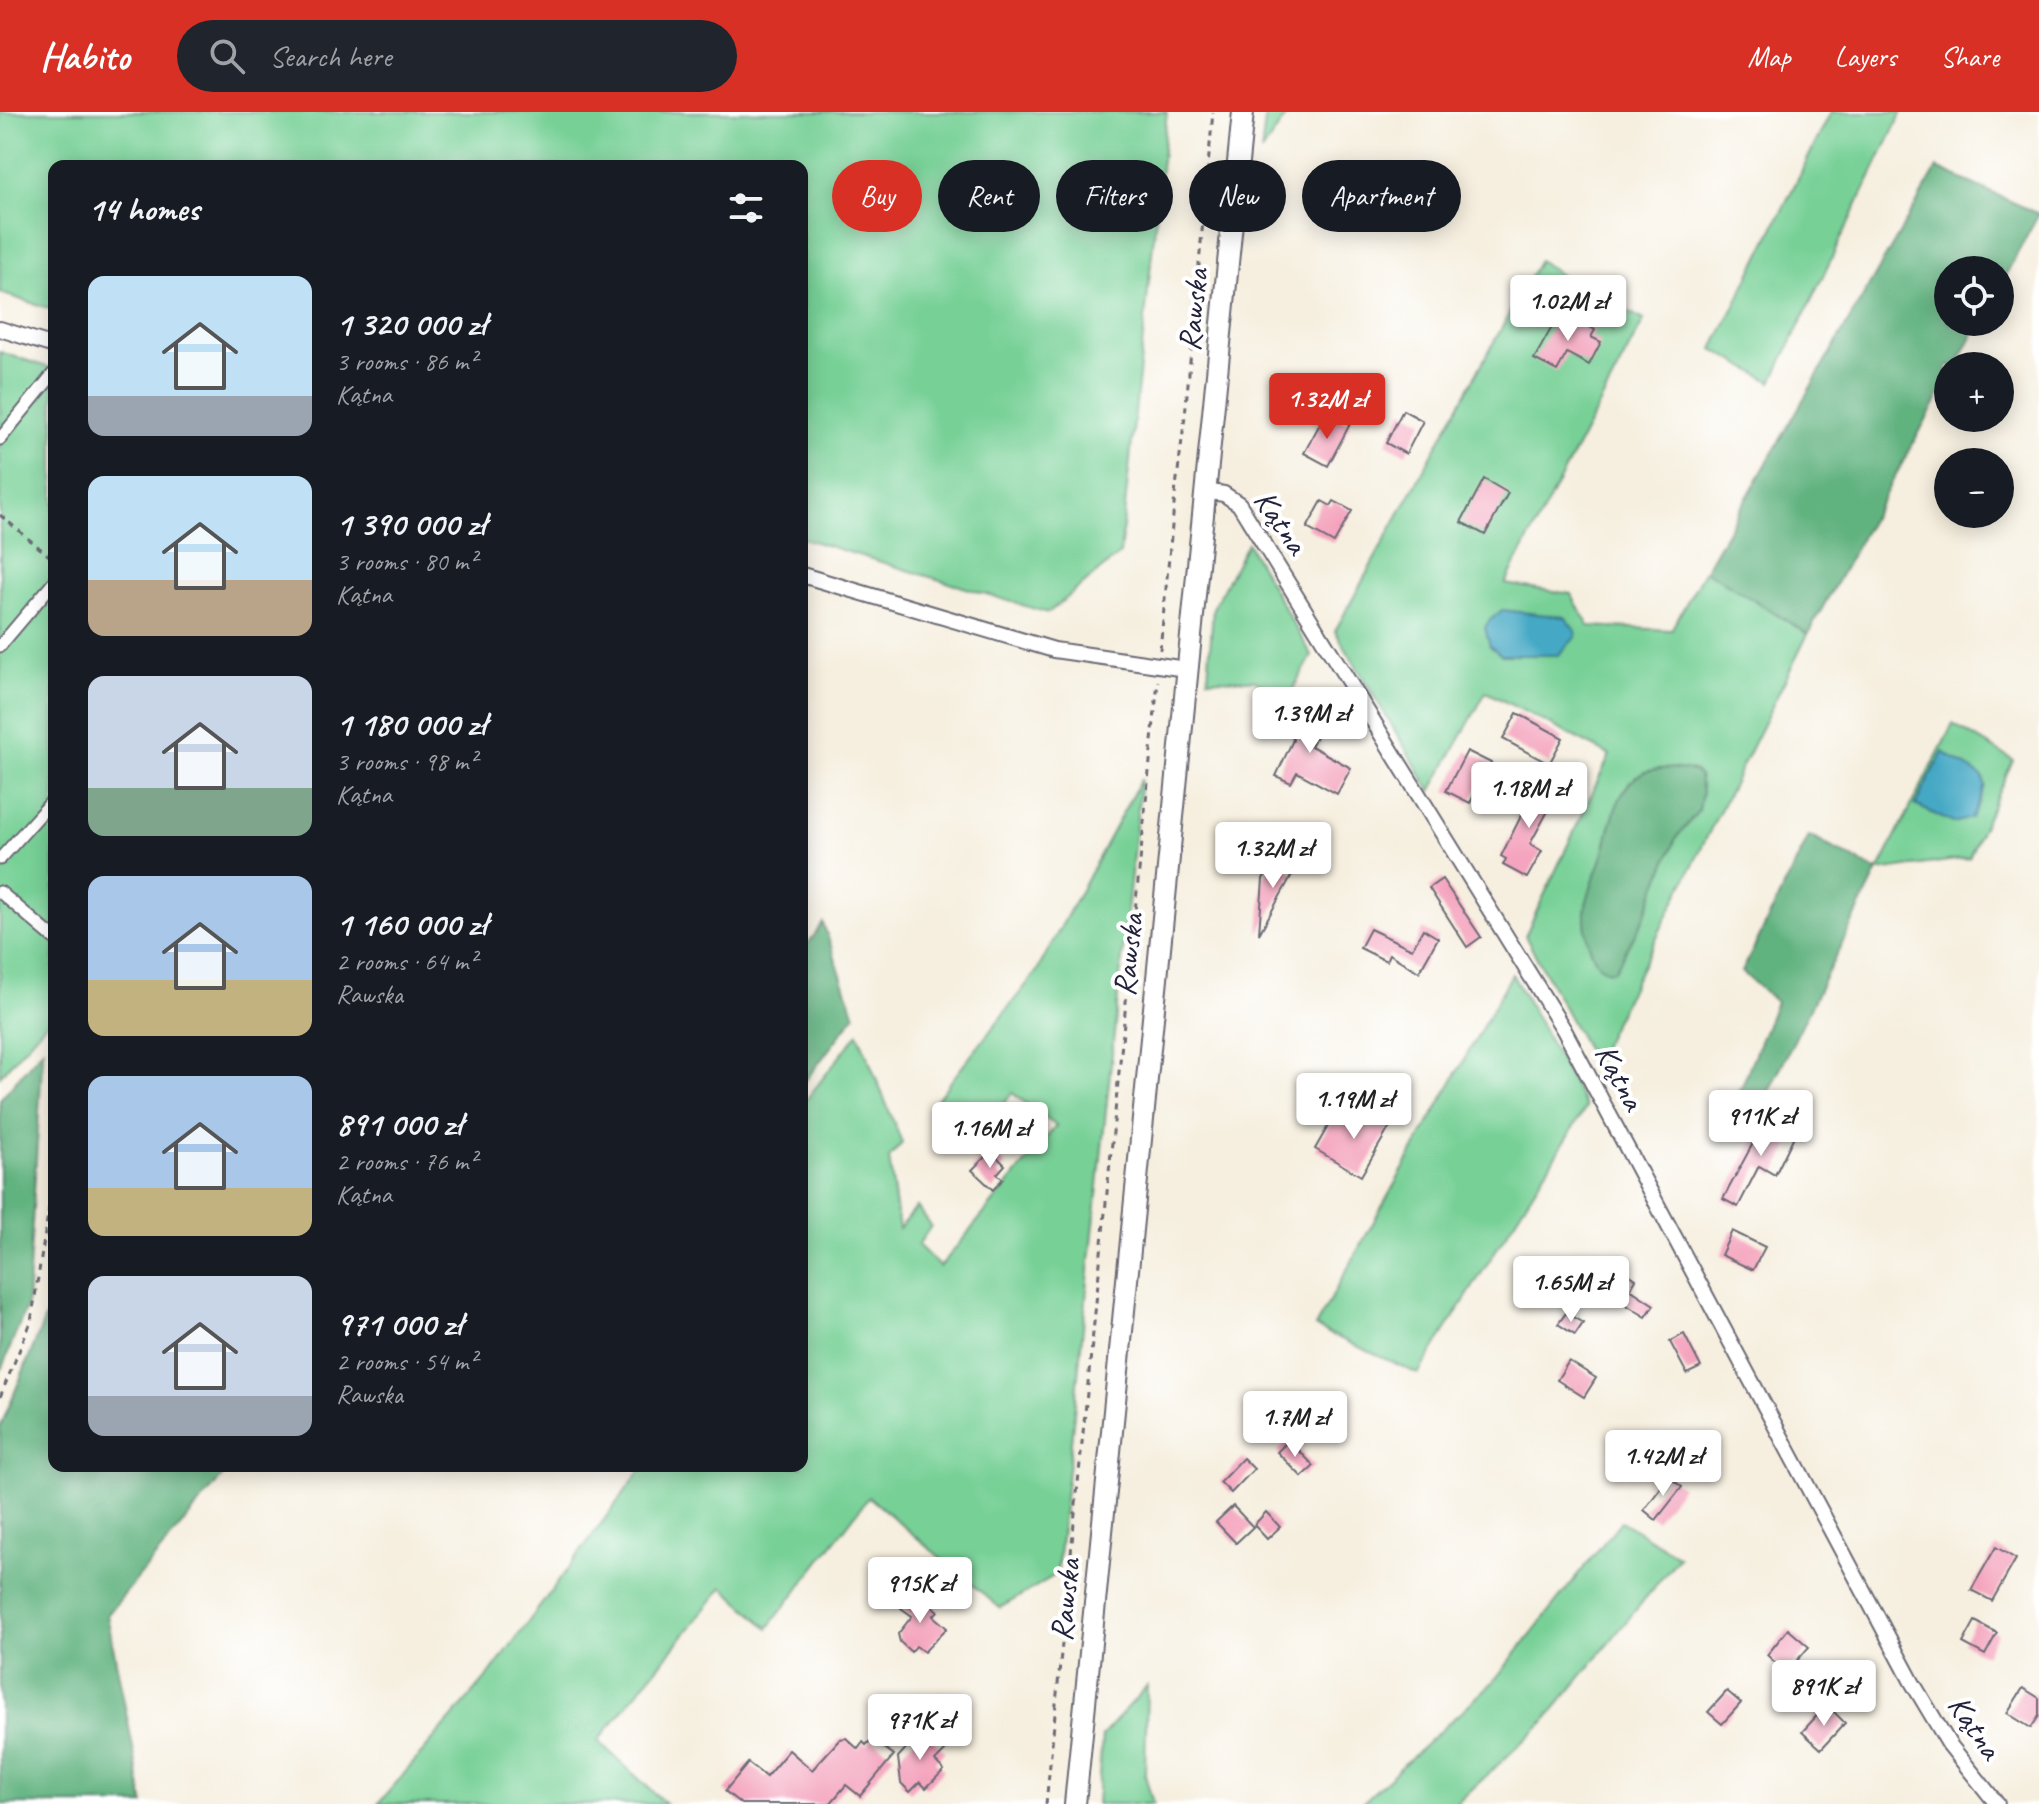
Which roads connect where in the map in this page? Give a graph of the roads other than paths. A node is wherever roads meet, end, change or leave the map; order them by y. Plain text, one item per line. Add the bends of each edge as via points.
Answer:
1 (1243, 112) edge
2 (0, 329) edge
3 (48, 344) edge
4 (48, 380) edge
5 (0, 439) edge
6 (1204, 491) junction
7 (808, 577) edge
8 (48, 589) edge
9 (0, 646) edge
10 (1186, 669) junction
11 (48, 806) edge
12 (0, 859) edge
13 (0, 892) edge
14 (48, 933) edge
15 (1075, 1804) edge
16 (1997, 1804) edge

1 - 6 main road, Rawska
2 - 3 street
4 - 5 street
6 - 10 main road, Rawska
6 - 16 street, Kątna via 1224,494 1239,504 1564,1030 1912,1682 1949,1744
7 - 10 street via 1054,650
8 - 9 street
10 - 15 main road, Rawska
11 - 12 street
13 - 14 street

